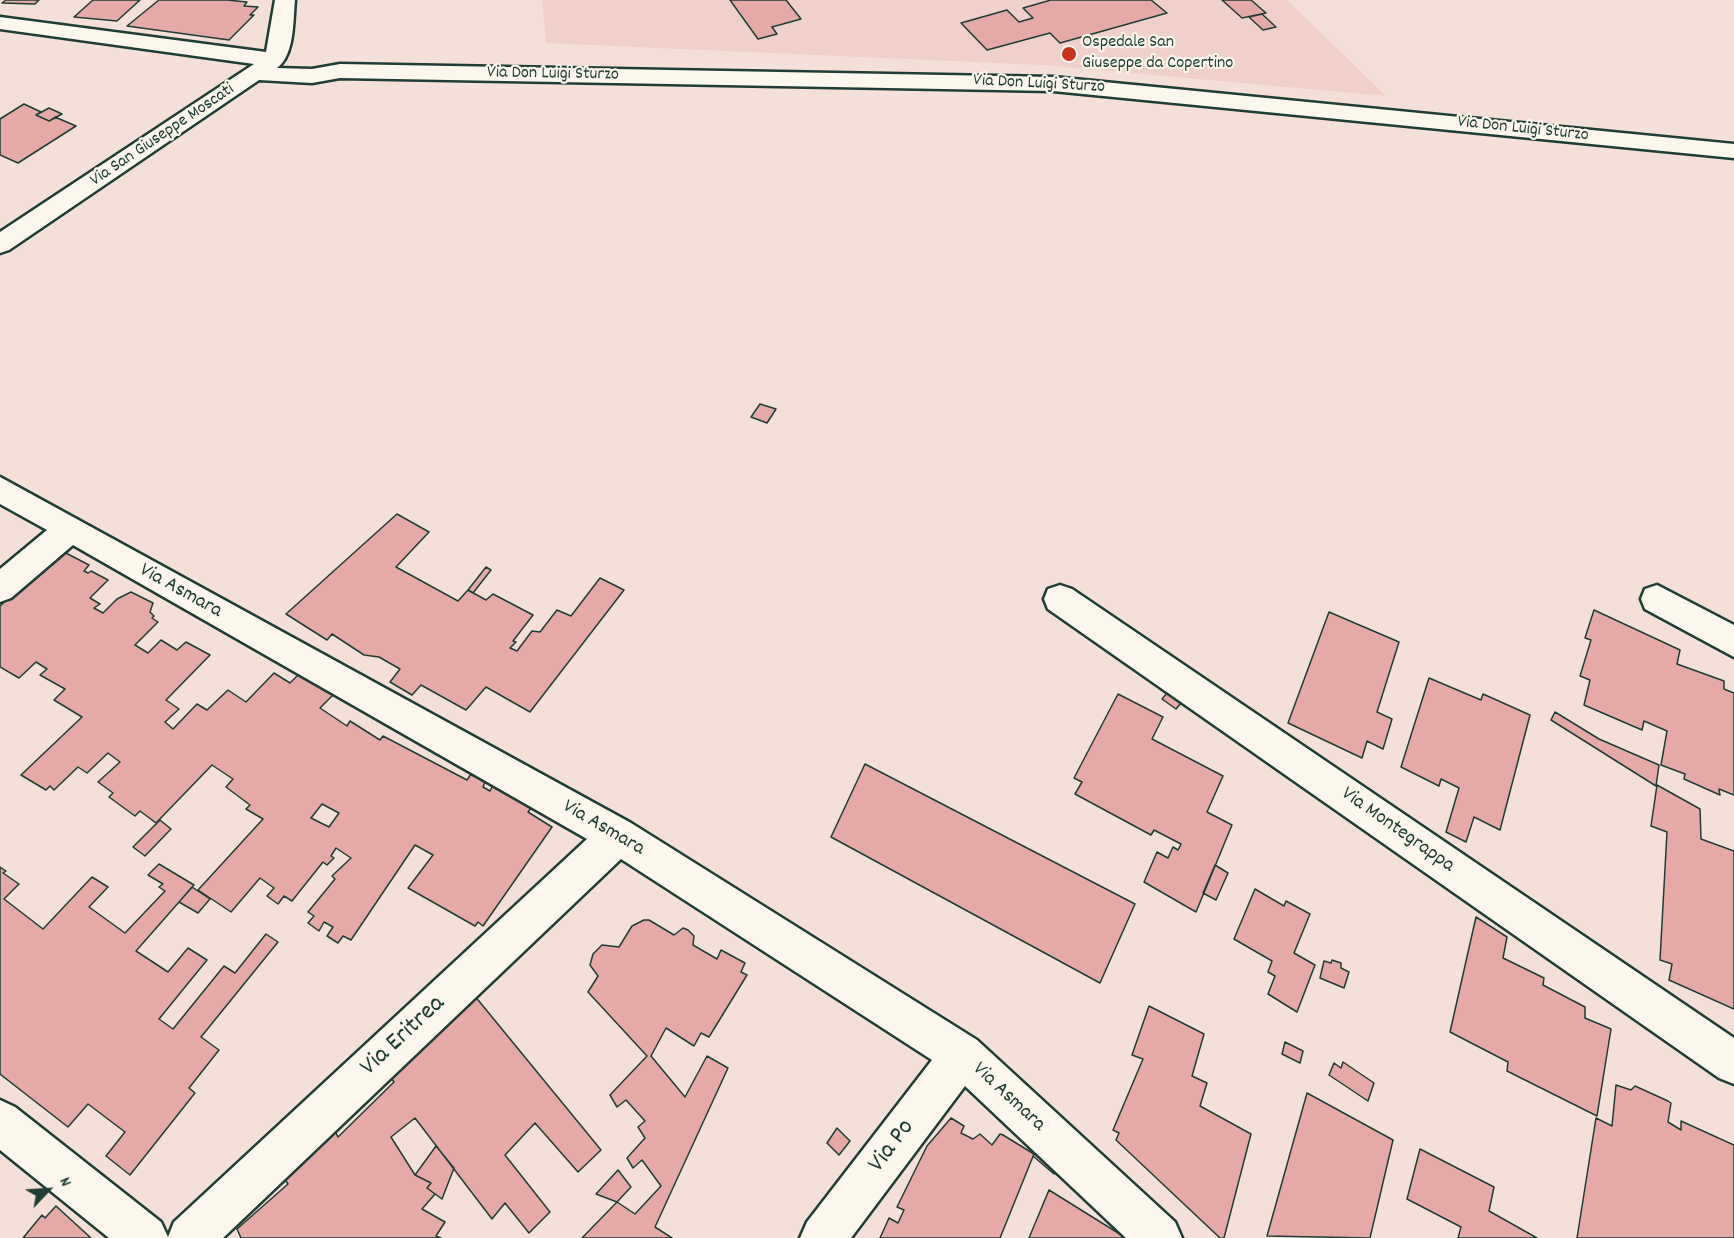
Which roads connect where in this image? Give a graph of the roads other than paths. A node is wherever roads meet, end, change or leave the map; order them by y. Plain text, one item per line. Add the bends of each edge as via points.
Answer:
1 (285, 0) edge
2 (0, 23) edge
3 (284, 56) junction
4 (340, 71) junction
5 (1734, 151) edge
6 (0, 244) edge
7 (0, 489) edge
8 (69, 530) junction
9 (0, 588) edge
10 (1060, 598) dead end
11 (1657, 599) dead end
12 (1734, 642) edge
13 (618, 836) junction
14 (962, 1055) junction
15 (1734, 1063) edge
16 (0, 1122) edge
17 (146, 1238) edge
18 (190, 1238) edge
19 (823, 1238) edge
20 (1160, 1238) edge

1 - 3 street
2 - 3 street
3 - 4 street via 328,63
3 - 4 street, Via Don Luigi Sturzo via 312,76
3 - 6 street, Via San Giuseppe Moscati
4 - 5 street, Via Don Luigi Sturzo via 1053,84
7 - 8 street, Via Asmara
8 - 9 street
8 - 13 street, Via Asmara
10 - 15 street, Via Montegrappa
11 - 12 street
13 - 14 street, Via Asmara
13 - 18 street, Via Eritrea
14 - 19 street, Via Po
14 - 20 street, Via Asmara
16 - 17 street

